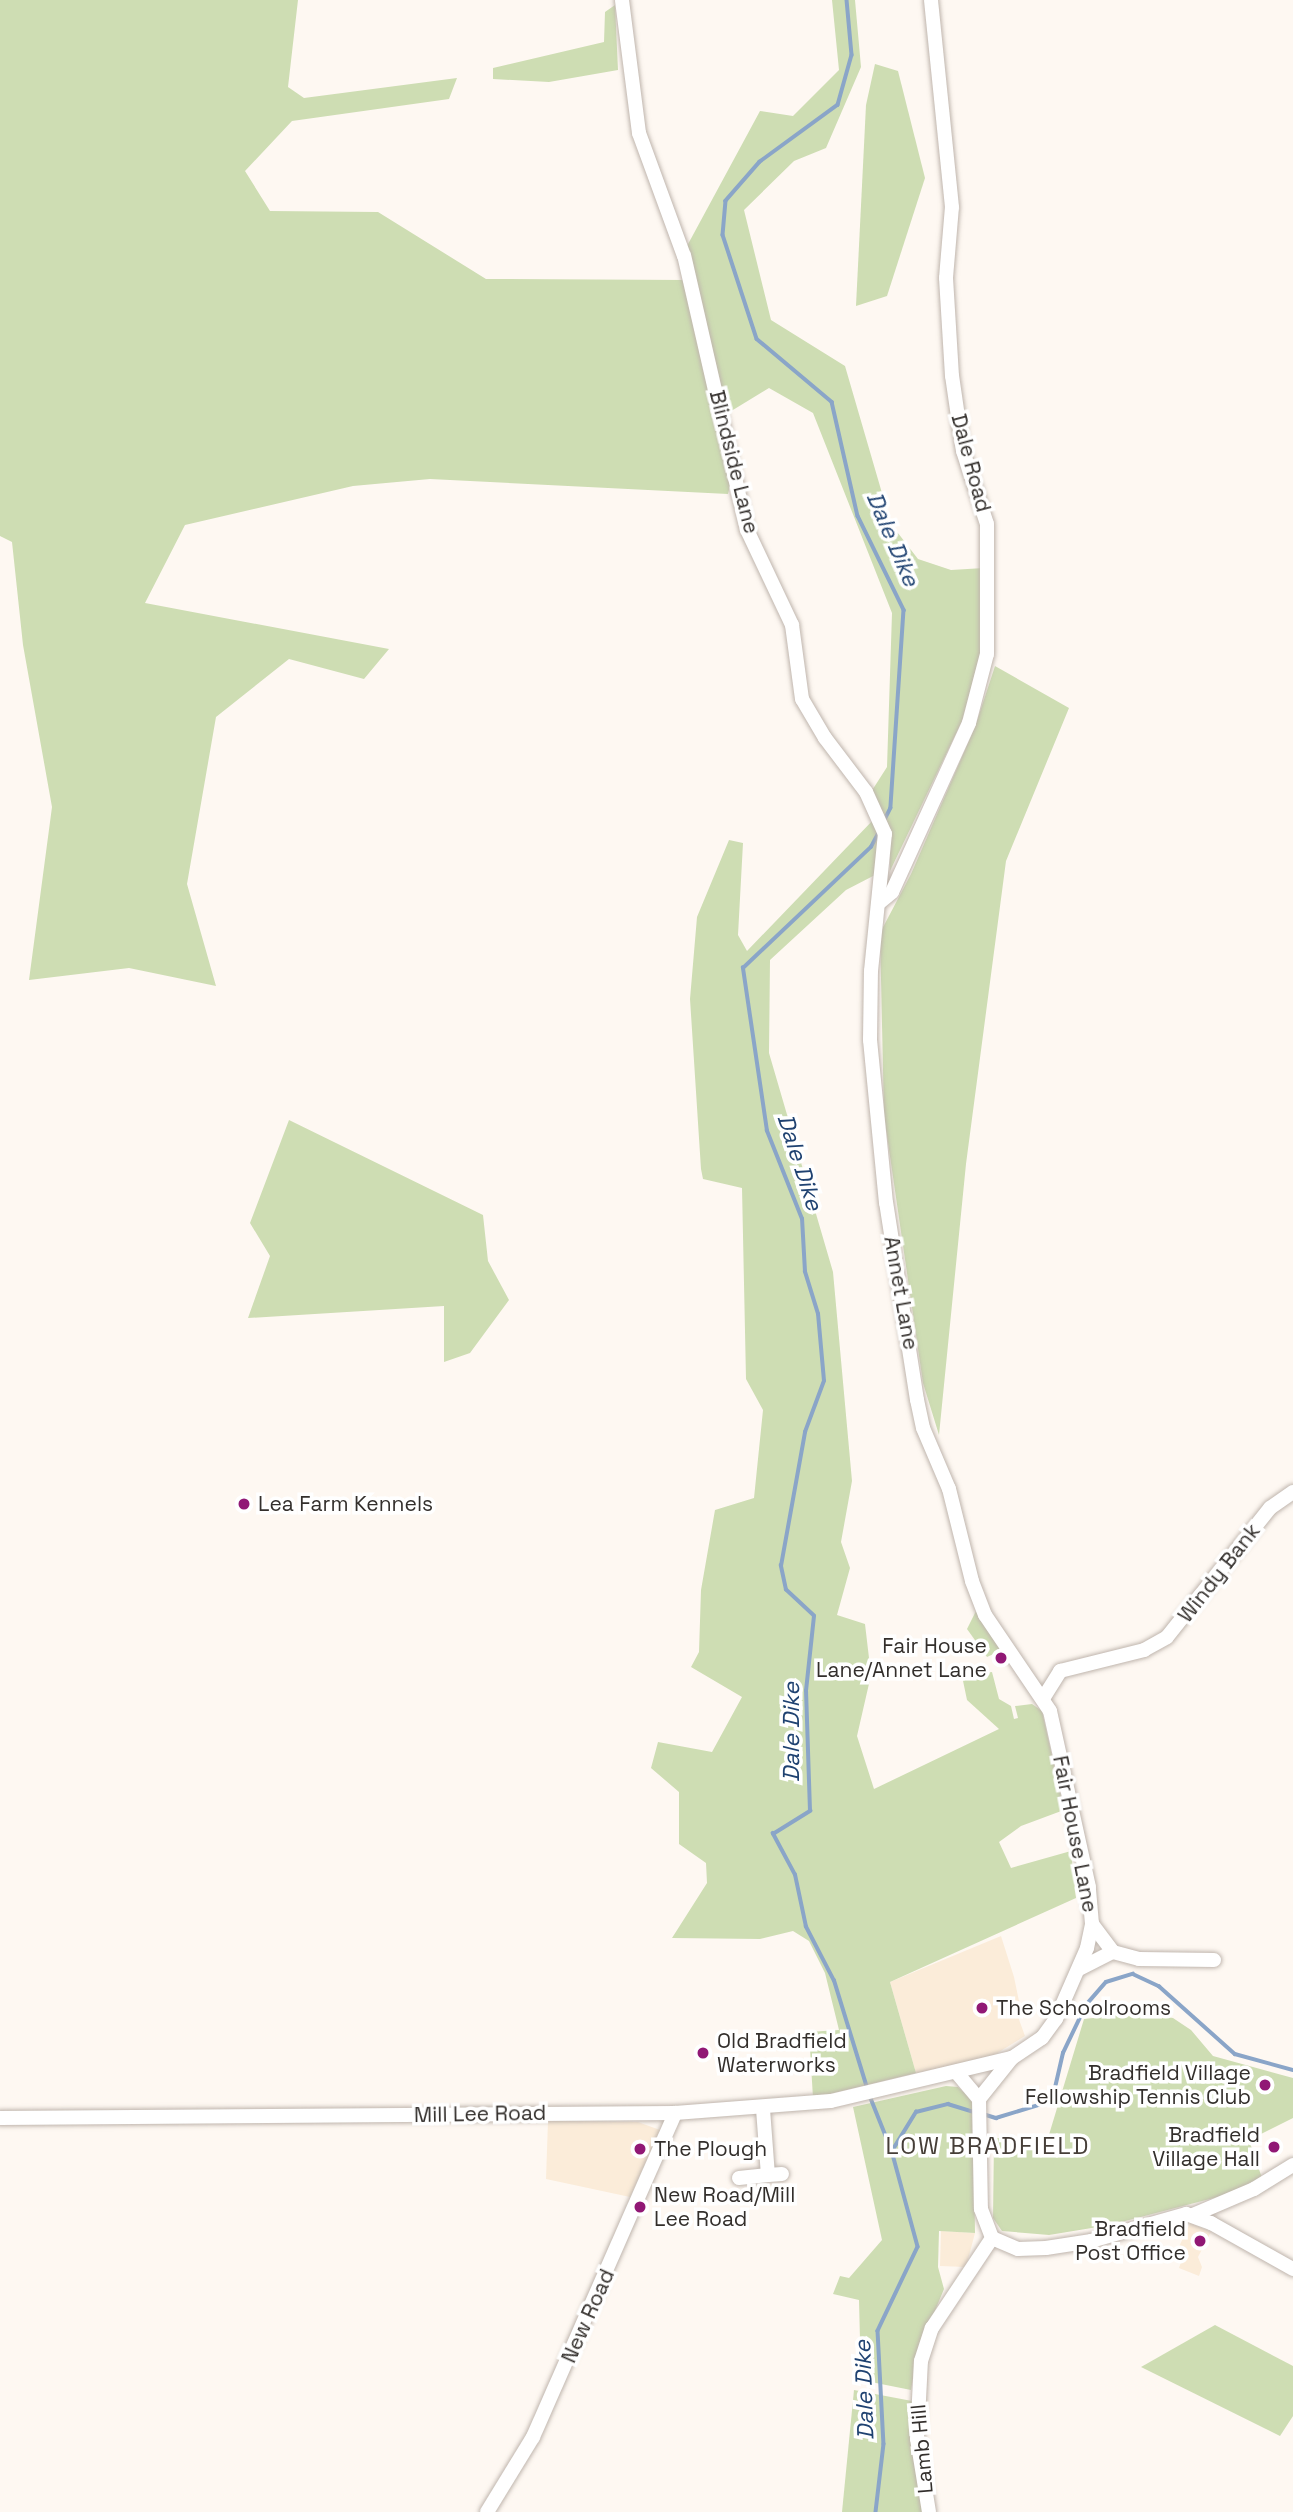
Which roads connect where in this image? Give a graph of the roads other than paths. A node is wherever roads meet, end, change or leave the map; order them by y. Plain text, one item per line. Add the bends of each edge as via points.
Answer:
1 (622, 0) edge
2 (931, 0) edge
3 (879, 903) junction
4 (1293, 1492) edge
5 (1023, 1665) junction
6 (1060, 1671) junction
7 (1044, 1697) junction
8 (1092, 1924) junction
9 (1113, 1952) junction
10 (1214, 1960) dead end
11 (1079, 1969) junction
12 (1012, 2058) junction
13 (957, 2073) junction
14 (980, 2100) junction
15 (762, 2109) junction
16 (674, 2113) junction
17 (0, 2118) edge
18 (1293, 2165) edge
19 (739, 2178) dead end
20 (1193, 2215) junction
21 (992, 2238) junction
22 (1293, 2269) edge
23 (487, 2512) edge
24 (929, 2512) edge

1 - 3 street, Blindside Lane via 639,133 684,256 747,530 792,625 802,699 879,815 884,834
2 - 3 street, Dale Road via 933,56 952,207 946,278 952,376 963,451 987,524 987,654 969,723 892,892
3 - 5 street, Annet Lane via 871,971 872,1076 886,1203 917,1400 949,1489 981,1603
4 - 6 street, Windy Bank via 1270,1508 1167,1637 1144,1650
5 - 6 street, Windy Bank
5 - 7 street, Fair House Lane
6 - 7 street
7 - 8 street, Fair House Lane via 1076,1818
8 - 9 street
8 - 11 street, Fair House Lane
9 - 10 street via 1139,1959
9 - 11 street
11 - 12 street, Fair House Lane via 1042,2038
12 - 13 street, Fair House Lane
12 - 14 street
13 - 14 street
13 - 15 street, Mill Lee Road via 863,2094
14 - 21 street via 981,2209
15 - 16 street, Mill Lee Road
15 - 19 street via 775,2174
16 - 17 street, Mill Lee Road
16 - 23 street, New Road via 533,2437
18 - 20 street via 1254,2189
20 - 21 street via 1046,2248 1018,2249
20 - 22 street
21 - 24 street, Lamb Hill via 939,2317 921,2361 917,2439

